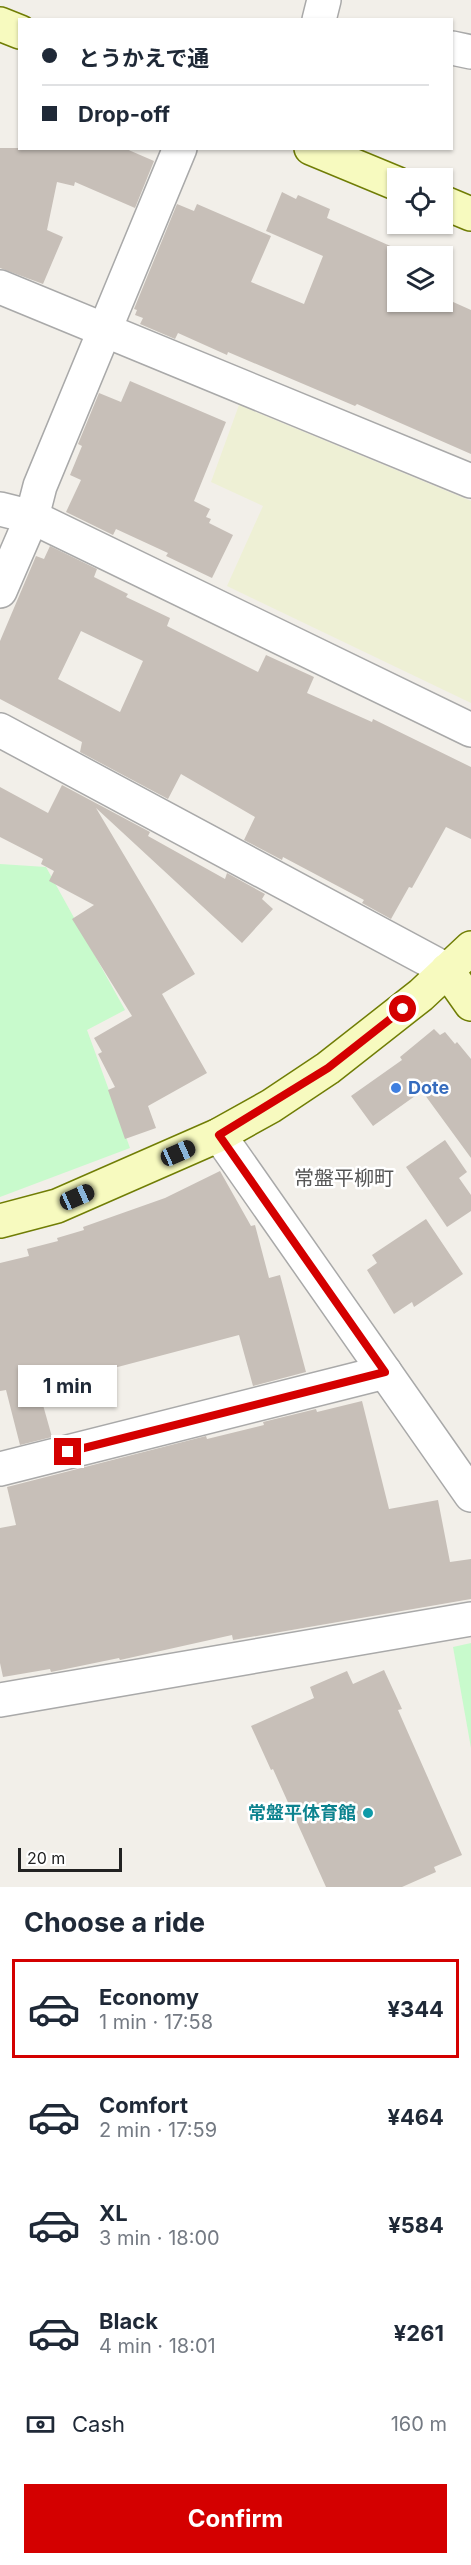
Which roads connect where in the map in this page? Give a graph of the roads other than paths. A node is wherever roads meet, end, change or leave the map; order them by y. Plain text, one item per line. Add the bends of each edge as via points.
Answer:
1 (0, 24) edge
2 (18, 31) edge
3 (453, 48) edge
4 (471, 52) edge
5 (179, 150) edge
6 (316, 150) edge
7 (387, 179) edge
8 (453, 207) edge
9 (471, 214) edge
10 (0, 287) edge
11 (105, 330) junction
12 (471, 481) edge
13 (0, 509) edge
14 (32, 517) junction
15 (0, 591) edge
16 (0, 730) edge
17 (471, 730) edge
18 (471, 948) edge
19 (447, 970) junction
20 (471, 1004) edge
21 (219, 1135) junction
22 (0, 1221) edge
23 (385, 1372) junction
24 (0, 1469) edge
25 (471, 1495) edge
26 (471, 1619) edge
27 (0, 1700) edge

1 - 2 street
3 - 4 street
5 - 11 street
6 - 7 street
8 - 9 street
10 - 11 street
11 - 12 street
11 - 14 street via 40,486
13 - 14 street
14 - 15 street
14 - 17 street
16 - 19 street
18 - 19 street
19 - 20 street
19 - 21 street via 328,1068
21 - 22 street via 57,1206
21 - 23 street
23 - 24 street
23 - 25 street
26 - 27 street

